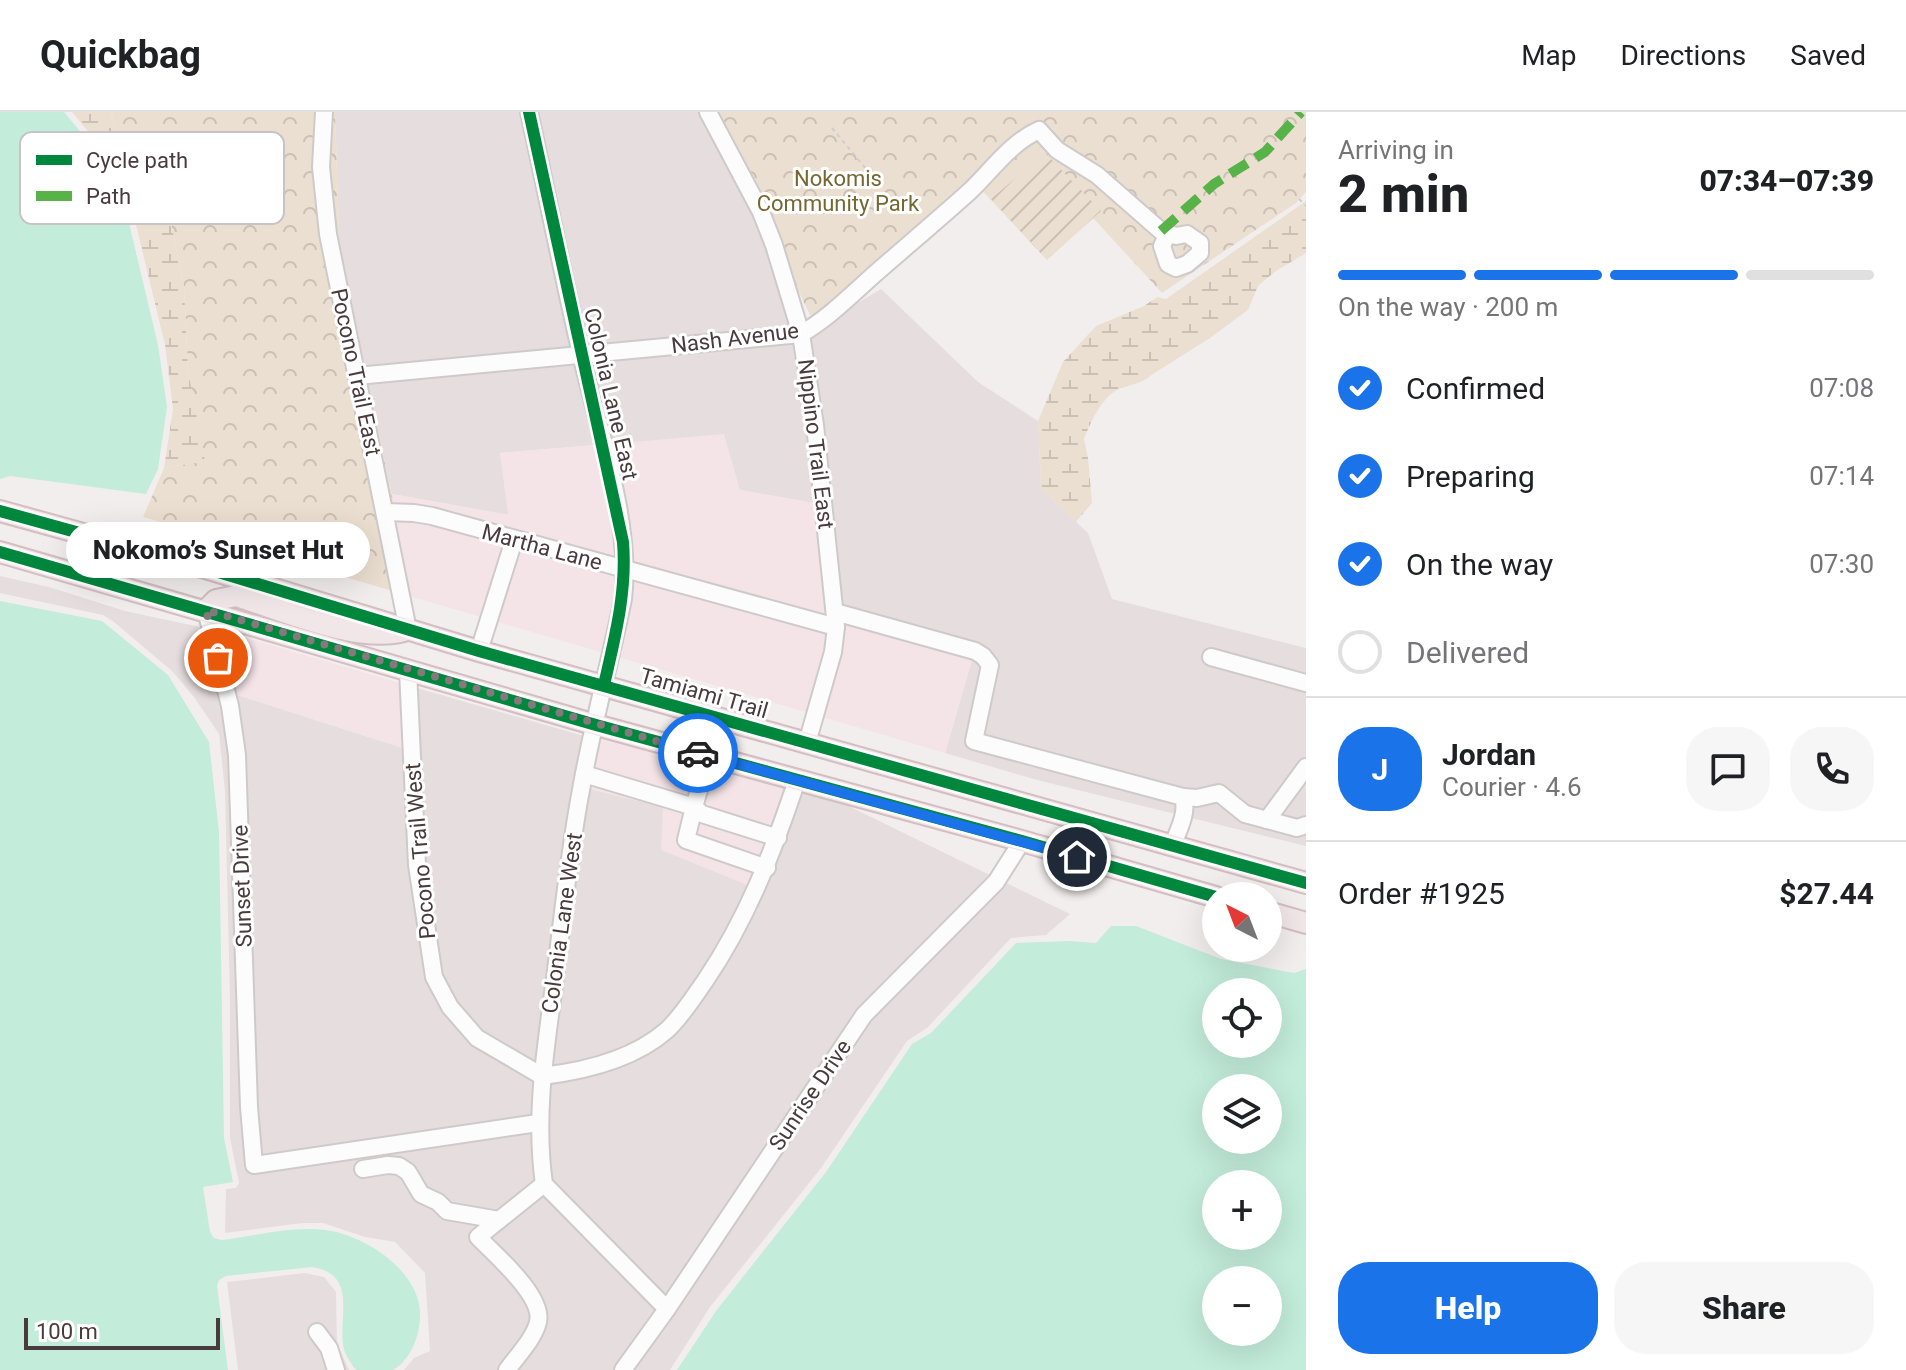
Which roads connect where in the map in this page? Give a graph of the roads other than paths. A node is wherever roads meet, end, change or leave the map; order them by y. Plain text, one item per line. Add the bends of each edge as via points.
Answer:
1 (324, 112) edge
2 (529, 112) edge
3 (708, 112) edge
4 (1168, 233) dead end
5 (801, 334) junction
6 (581, 355) junction
7 (357, 376) junction
8 (0, 511) edge
9 (385, 512) junction
10 (514, 540) junction
11 (0, 552) edge
12 (625, 570) junction
13 (206, 610) junction
14 (836, 620) junction
15 (408, 630) junction
16 (479, 651) junction
17 (1211, 657) dead end
18 (408, 670) junction
19 (1306, 683) edge
20 (604, 685) junction
21 (596, 725) junction
22 (807, 743) junction
23 (709, 756) junction
24 (1306, 767) edge
25 (584, 774) junction
26 (797, 780) junction
27 (1183, 797) junction
28 (694, 807) junction
29 (1267, 820) junction
30 (1306, 825) edge
31 (778, 838) junction
32 (1022, 841) junction
33 (1173, 844) junction
34 (767, 868) junction
35 (1304, 882) edge
36 (1202, 893) edge
37 (542, 1076) junction
38 (538, 1123) junction
39 (363, 1169) dead end
40 (544, 1184) junction
41 (499, 1220) junction
42 (667, 1309) junction
43 (317, 1332) dead end
44 (336, 1370) edge
45 (507, 1370) edge
46 (623, 1370) edge

1 - 7 street, Pocono Trail East via 322,192
2 - 6 street, Colonia Lane East
3 - 5 street, Nippino Trail East via 761,212
4 - 5 street, Nash Avenue via 1057,150 1039,130
5 - 6 street, Nash Avenue
5 - 14 street, Nippino Trail East
6 - 7 street, Nash Avenue
6 - 12 street, Colonia Lane East via 619,516
7 - 9 street, Pocono Trail East
8 - 15 main road, Tamiami Trail
9 - 10 street, Martha Lane via 423,514
9 - 15 street, Pocono Trail East
10 - 12 street, Martha Lane
10 - 16 street
11 - 13 main road
12 - 14 street, Martha Lane
12 - 20 street, Colonia Lane East
13 - 15 main road via 224,597 236,596 355,632 380,636
13 - 18 main road
13 - 38 street, Sunset Drive via 237,755 254,1165
14 - 22 street, Nippino Trail East via 833,652
14 - 27 street, Martha Lane via 983,656 990,665 974,741
15 - 16 main road, Tamiami Trail
16 - 20 main road, Tamiami Trail
17 - 19 street
18 - 21 main road
18 - 37 street, Pocono Trail West via 417,865 434,977 450,1007 477,1038
20 - 21 street, Colonia Lane East
20 - 22 main road, Tamiami Trail
21 - 23 main road
21 - 25 street, Colonia Lane West
22 - 33 main road, Tamiami Trail
23 - 26 main road
23 - 28 street
24 - 29 street
25 - 28 street
25 - 37 street, Colonia Lane West
26 - 31 street
26 - 32 main road
27 - 29 street via 1219,793 1245,814
27 - 33 street via 1183,819
28 - 31 street
28 - 34 street via 686,840
29 - 30 street via 1297,828
31 - 34 street
32 - 36 main road
32 - 42 street, Sunrise Drive via 996,882 864,1015
33 - 35 main road, Tamiami Trail
34 - 37 street via 718,961 666,1030 610,1062
37 - 38 street, Colonia Lane West
38 - 40 street, Colonia Lane West
39 - 41 street via 399,1166 421,1194 449,1213
40 - 41 street
40 - 42 street
41 - 45 street via 478,1237 539,1310 534,1333
42 - 46 street, Sunrise Drive
43 - 44 street

